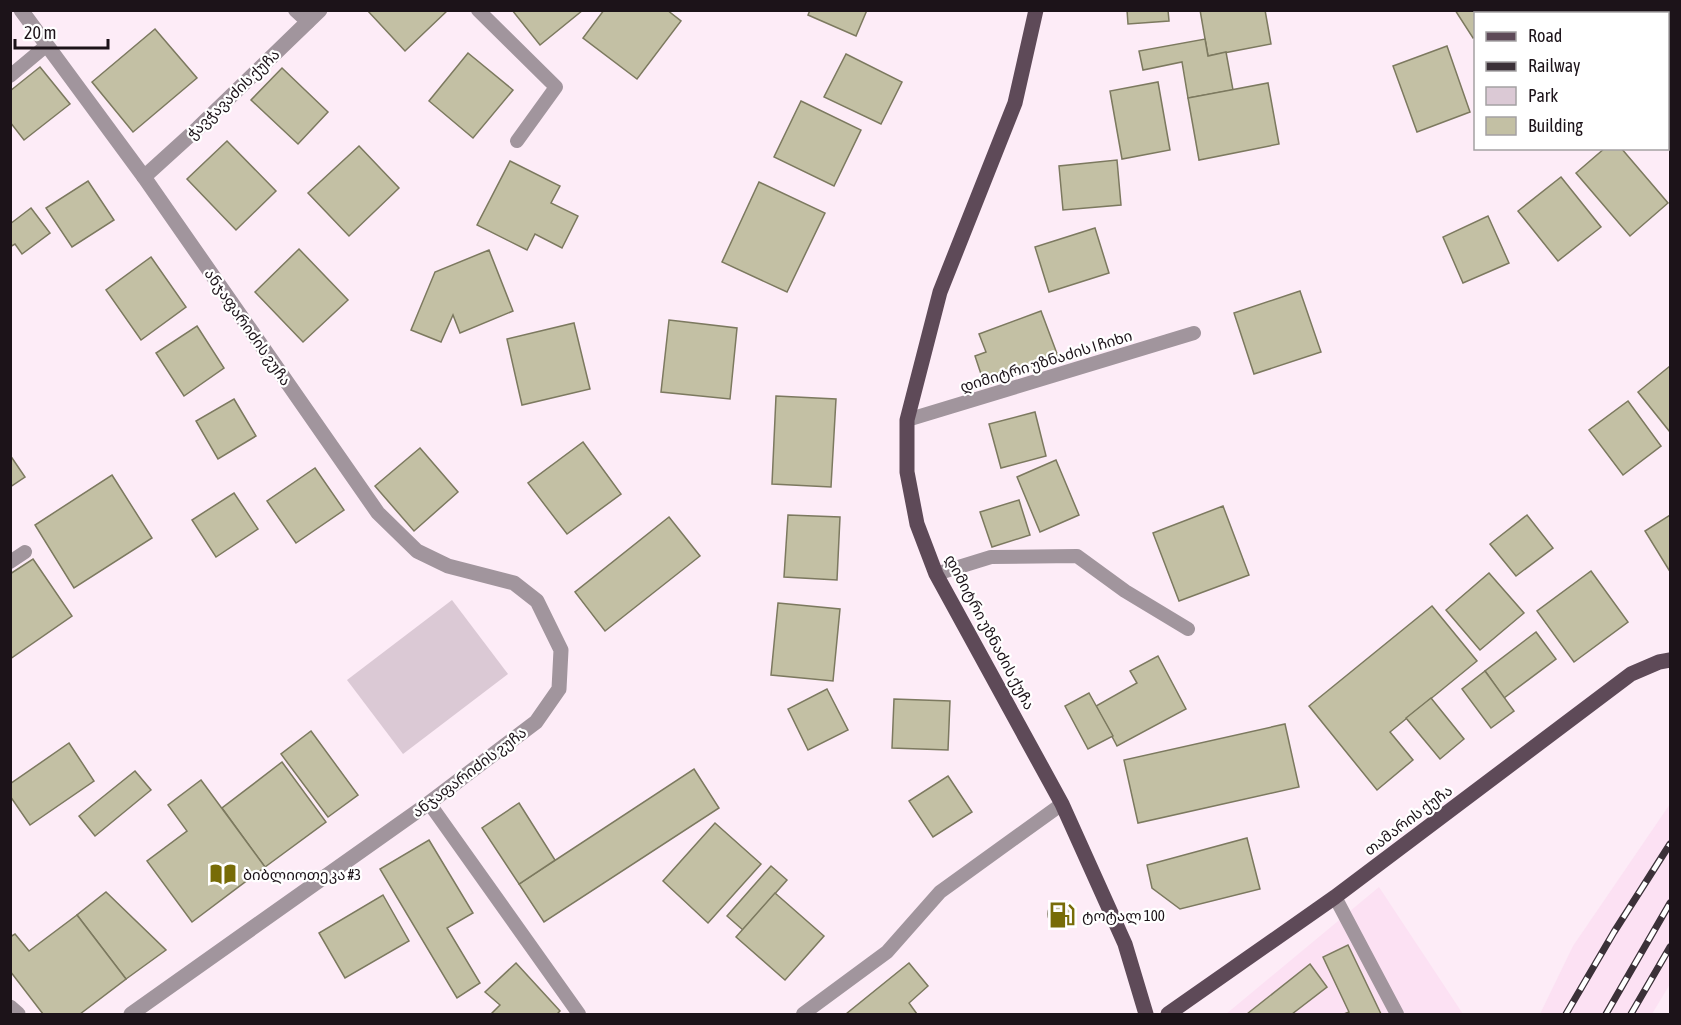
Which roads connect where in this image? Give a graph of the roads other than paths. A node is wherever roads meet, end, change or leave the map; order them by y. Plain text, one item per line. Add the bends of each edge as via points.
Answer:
1 (21, 10) edge
2 (295, 10) edge
3 (320, 10) edge
4 (478, 10) edge
5 (1036, 10) edge
6 (308, 22) junction
7 (47, 45) junction
8 (10, 76) edge
9 (517, 141) dead end
10 (144, 177) junction
11 (1194, 333) dead end
12 (907, 420) junction
13 (25, 552) dead end
14 (10, 562) edge
15 (936, 574) junction
16 (1188, 629) dead end
17 (1671, 660) edge
18 (429, 803) junction
19 (1062, 804) junction
20 (1335, 897) junction
21 (10, 1007) edge
22 (18, 1014) edge
23 (131, 1014) edge
24 (579, 1014) edge
25 (803, 1014) edge
26 (1146, 1014) edge
27 (1168, 1014) edge
28 (1397, 1014) edge

1 - 7 street, ანჯაფარიძის ჷუჩა
2 - 6 lane
3 - 6 street, ჭავჭავაძის ქუჩა
4 - 9 lane via 556,87
5 - 12 main road, დიმიტრი უზნაძის ქუჩა via 1015,103 940,292
6 - 10 street, ჭავჭავაძის ქუჩა
7 - 8 lane
7 - 10 street, ანჯაფარიძის ჷუჩა
10 - 18 street, ანჯაფარიძის ჷუჩა via 378,513 417,551 448,566 514,583 537,601 561,650 558,689 536,722
11 - 12 lane, დიმიტრი უზნაძის I ჩიხი
12 - 15 main road, დიმიტრი უზნაძის ქუჩა via 907,472 917,524
13 - 14 lane
15 - 16 lane via 991,557 1077,556
15 - 19 main road, დიმიტრი უზნაძის ქუჩა
17 - 20 main road, თამარის ქუჩა via 1631,674
18 - 23 street, ანჯაფარიძის ჷუჩა
18 - 24 lane
19 - 25 lane via 940,892 887,952
19 - 26 main road, დიმიტრი უზნაძის ქუჩა via 1125,945
20 - 27 main road, თამარის ქუჩა
20 - 28 lane
21 - 22 street

